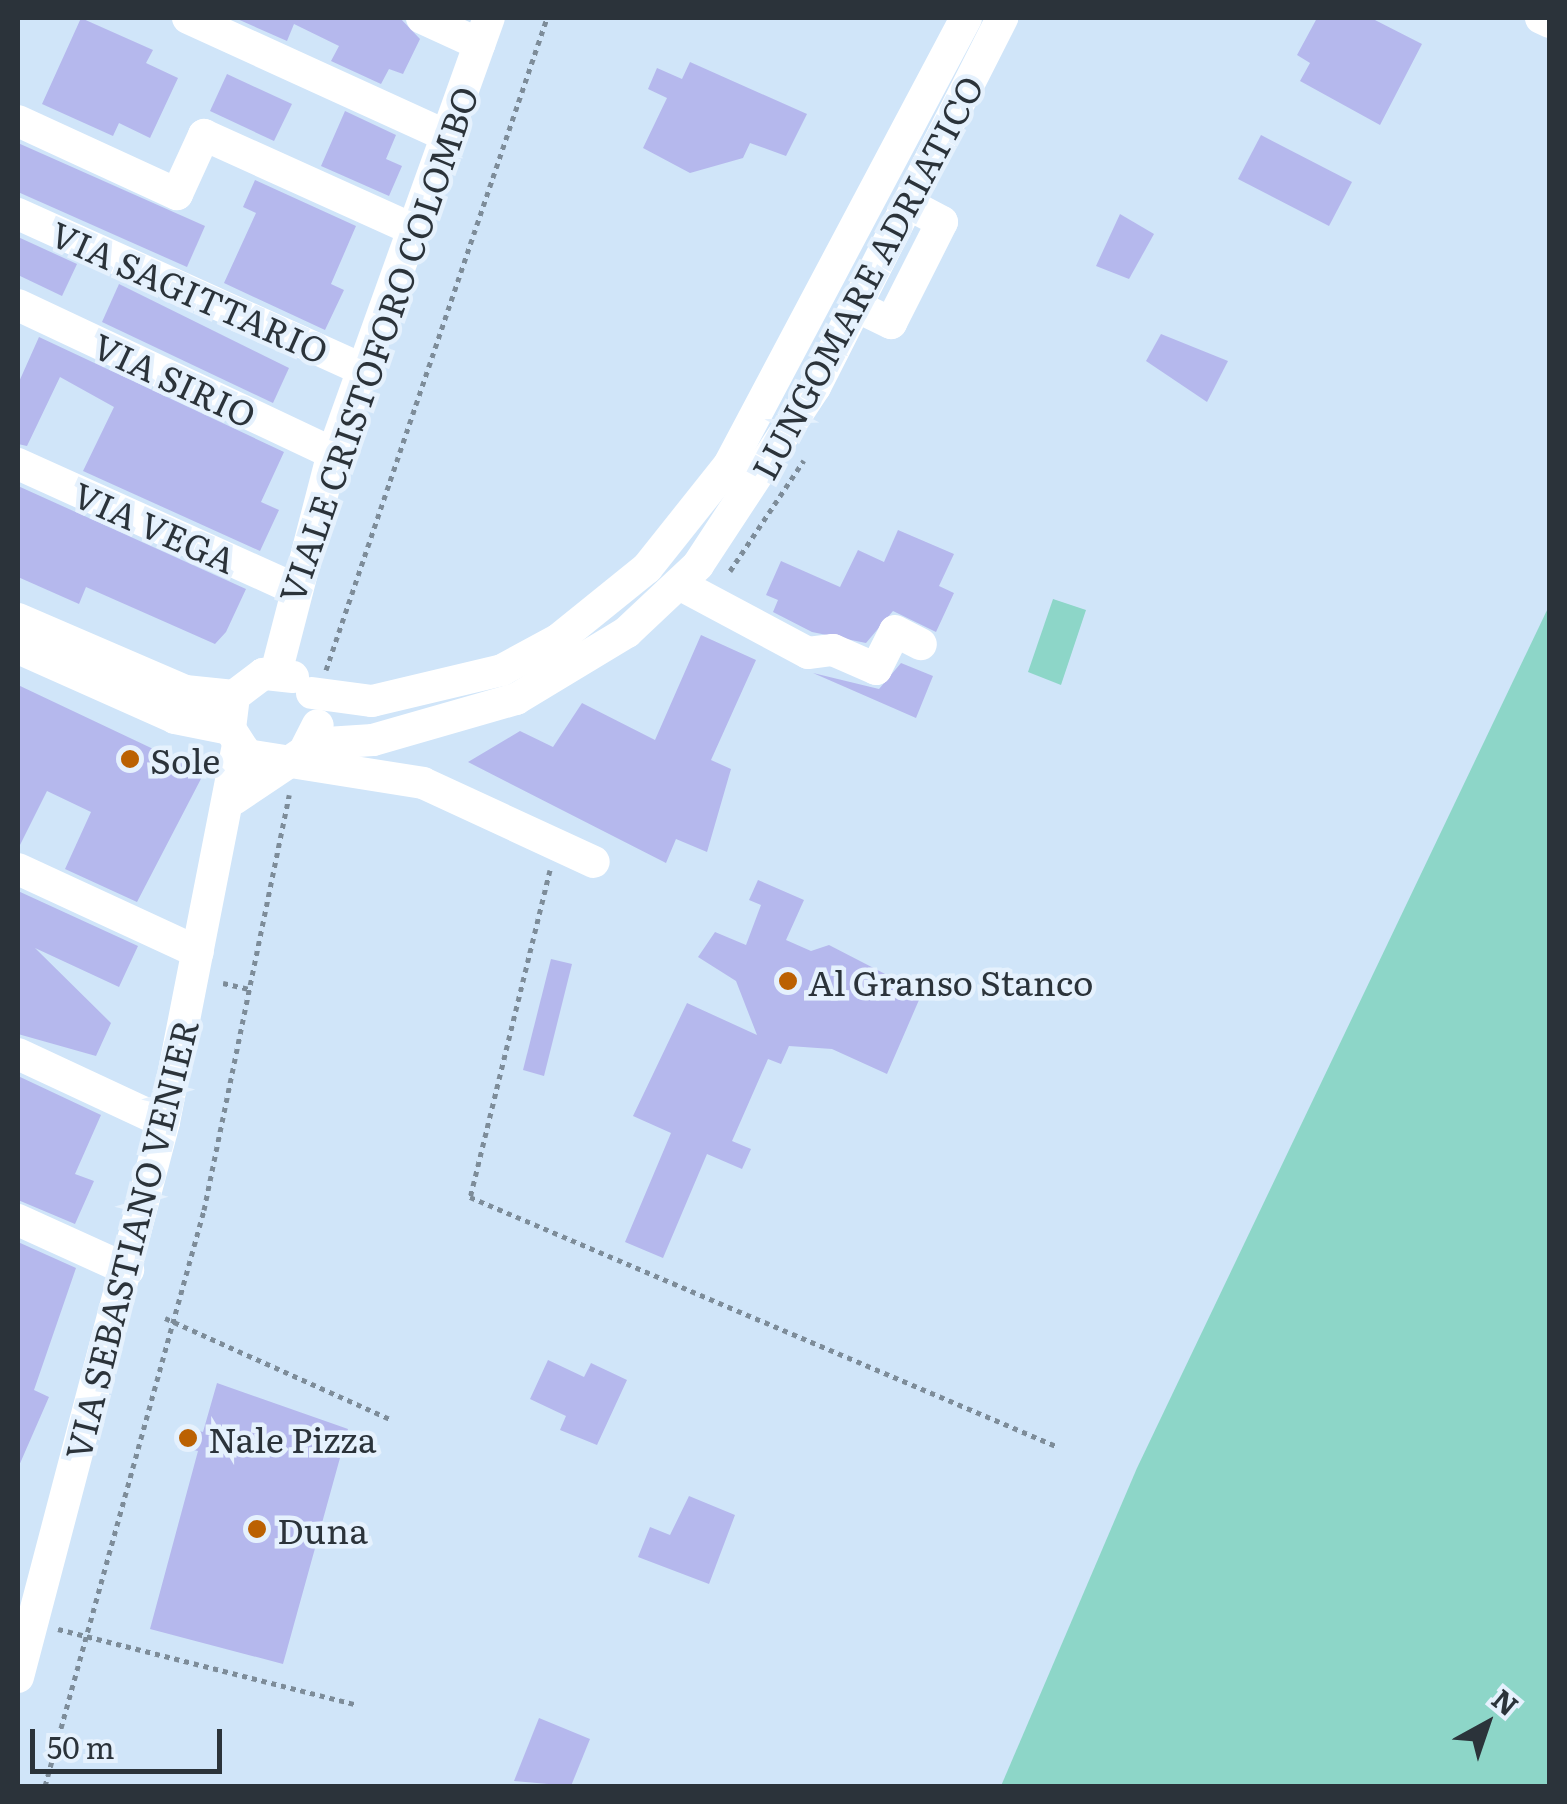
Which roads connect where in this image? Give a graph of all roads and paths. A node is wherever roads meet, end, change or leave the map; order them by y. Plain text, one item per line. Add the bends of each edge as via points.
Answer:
1 (188, 18) edge
2 (422, 18) edge
3 (547, 18) edge
4 (966, 18) edge
5 (1002, 18) edge
6 (1541, 18) edge
7 (1550, 22) edge
8 (484, 31) edge
9 (18, 122) edge
10 (445, 135) junction
11 (18, 214) edge
12 (412, 229) junction
13 (18, 306) edge
14 (362, 369) junction
15 (333, 454) junction
16 (18, 464) edge
17 (680, 584) junction
18 (292, 588) junction
19 (18, 619) edge
20 (921, 644) dead end
21 (18, 648) edge
22 (276, 672) junction
23 (312, 694) junction
24 (234, 696) junction
25 (440, 723) junction
26 (234, 737) junction
27 (311, 744) junction
28 (284, 763) junction
29 (423, 783) junction
30 (234, 799) junction
31 (554, 848) junction
32 (594, 862) dead end
33 (18, 869) edge
34 (198, 952) junction
35 (224, 983) dead end
36 (250, 989) junction
37 (18, 1054) edge
38 (164, 1122) junction
39 (18, 1220) edge
40 (128, 1270) junction
41 (165, 1318) dead end
42 (174, 1321) junction
43 (392, 1420) dead end
44 (1056, 1446) dead end
45 (31, 1622) junction
46 (86, 1636) junction
47 (19, 1667) edge
48 (355, 1704) dead end
49 (45, 1786) edge

1 - 10 street
2 - 8 street
3 - 23 path
4 - 23 street, LUNGOMARE ADRIATICO via 739,448 666,548 606,604 502,670 372,701
5 - 17 street, LUNGOMARE ADRIATICO via 757,485
6 - 7 street
8 - 10 street, VIALE CRISTOFORO COLOMBO
9 - 12 street via 177,194 204,135
10 - 12 street, VIALE CRISTOFORO COLOMBO
11 - 14 street, VIA SAGITTARIO
12 - 14 street, VIALE CRISTOFORO COLOMBO
13 - 15 street, VIA SIRIO
14 - 15 street, VIALE CRISTOFORO COLOMBO
15 - 18 street, VIALE CRISTOFORO COLOMBO
16 - 18 street, VIA VEGA
17 - 20 street via 808,653 832,650 876,668 895,631
17 - 25 street, LUNGOMARE ADRIATICO via 578,668
18 - 22 street, VIALE CRISTOFORO COLOMBO
19 - 24 street via 185,690
21 - 26 street
22 - 23 street
22 - 24 street
23 - 27 street via 320,719
24 - 26 street
25 - 27 street, LUNGOMARE ADRIATICO
25 - 29 street via 422,754
26 - 28 street
26 - 30 street, VIA SEBASTIANO VENIER
27 - 28 street
28 - 29 street via 367,788
28 - 30 street
28 - 36 path via 290,790
29 - 31 street
30 - 34 street, VIA SEBASTIANO VENIER
31 - 32 street
31 - 44 path via 470,1197
33 - 34 street
34 - 38 street, VIA SEBASTIANO VENIER
35 - 36 path
36 - 42 path
37 - 38 street
38 - 40 street, VIA SEBASTIANO VENIER
39 - 40 street
40 - 45 street, VIA SEBASTIANO VENIER
41 - 42 path
42 - 43 path
42 - 46 path
45 - 46 path
45 - 47 street, VIA SEBASTIANO VENIER
46 - 48 path
46 - 49 path

